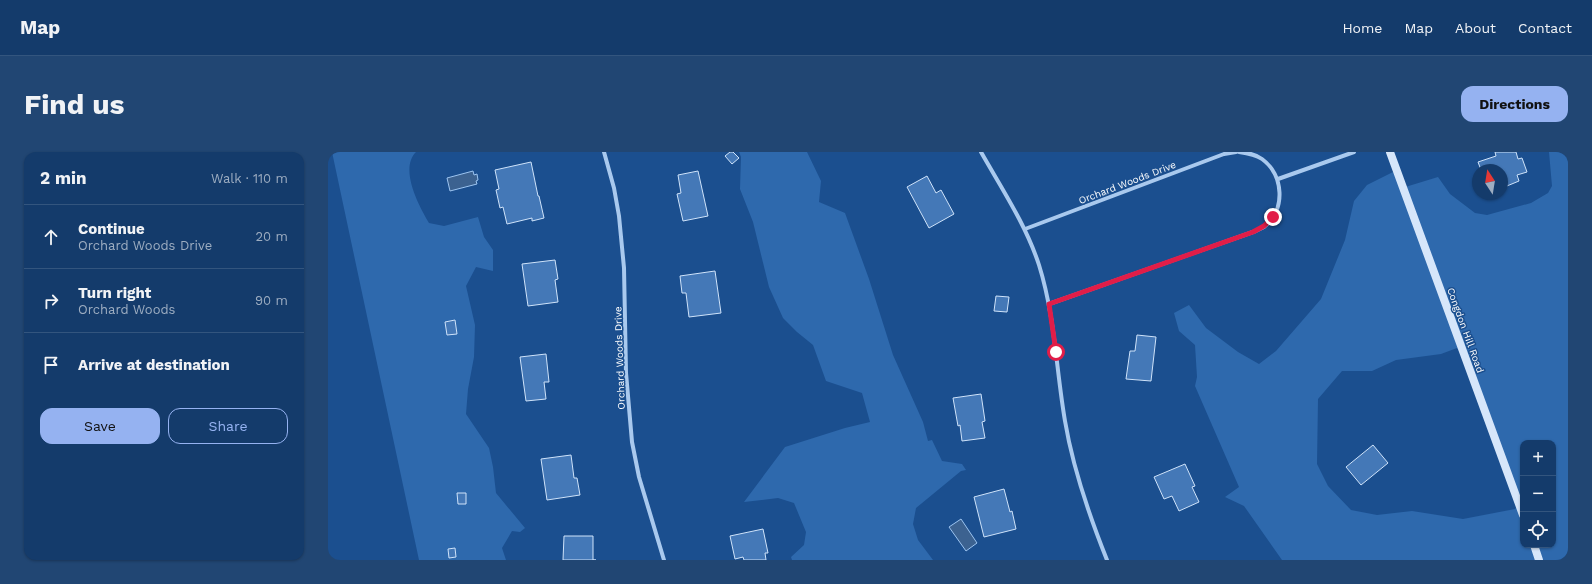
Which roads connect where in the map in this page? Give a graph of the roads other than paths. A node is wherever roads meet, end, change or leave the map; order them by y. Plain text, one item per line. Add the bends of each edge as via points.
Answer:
1 (604, 152) edge
2 (981, 152) edge
3 (1236, 152) edge
4 (1239, 152) edge
5 (1354, 152) edge
6 (1390, 152) edge
7 (1278, 179) junction
8 (1025, 229) junction
9 (1049, 304) junction
10 (1522, 512) edge
11 (1535, 548) edge
12 (664, 560) edge
13 (1107, 560) edge
14 (1539, 560) edge

1 - 12 street, Orchard Woods Drive via 619,216 624,268 626,373 632,442 639,476
2 - 8 street
3 - 8 street, Orchard Woods Drive via 1224,154
4 - 7 street via 1250,153 1262,159
5 - 7 street
6 - 10 street, Congdon Hill Road
7 - 9 street via 1279,205 1273,217 1264,226
8 - 9 street via 1039,265
9 - 13 street via 1072,456
11 - 14 street

